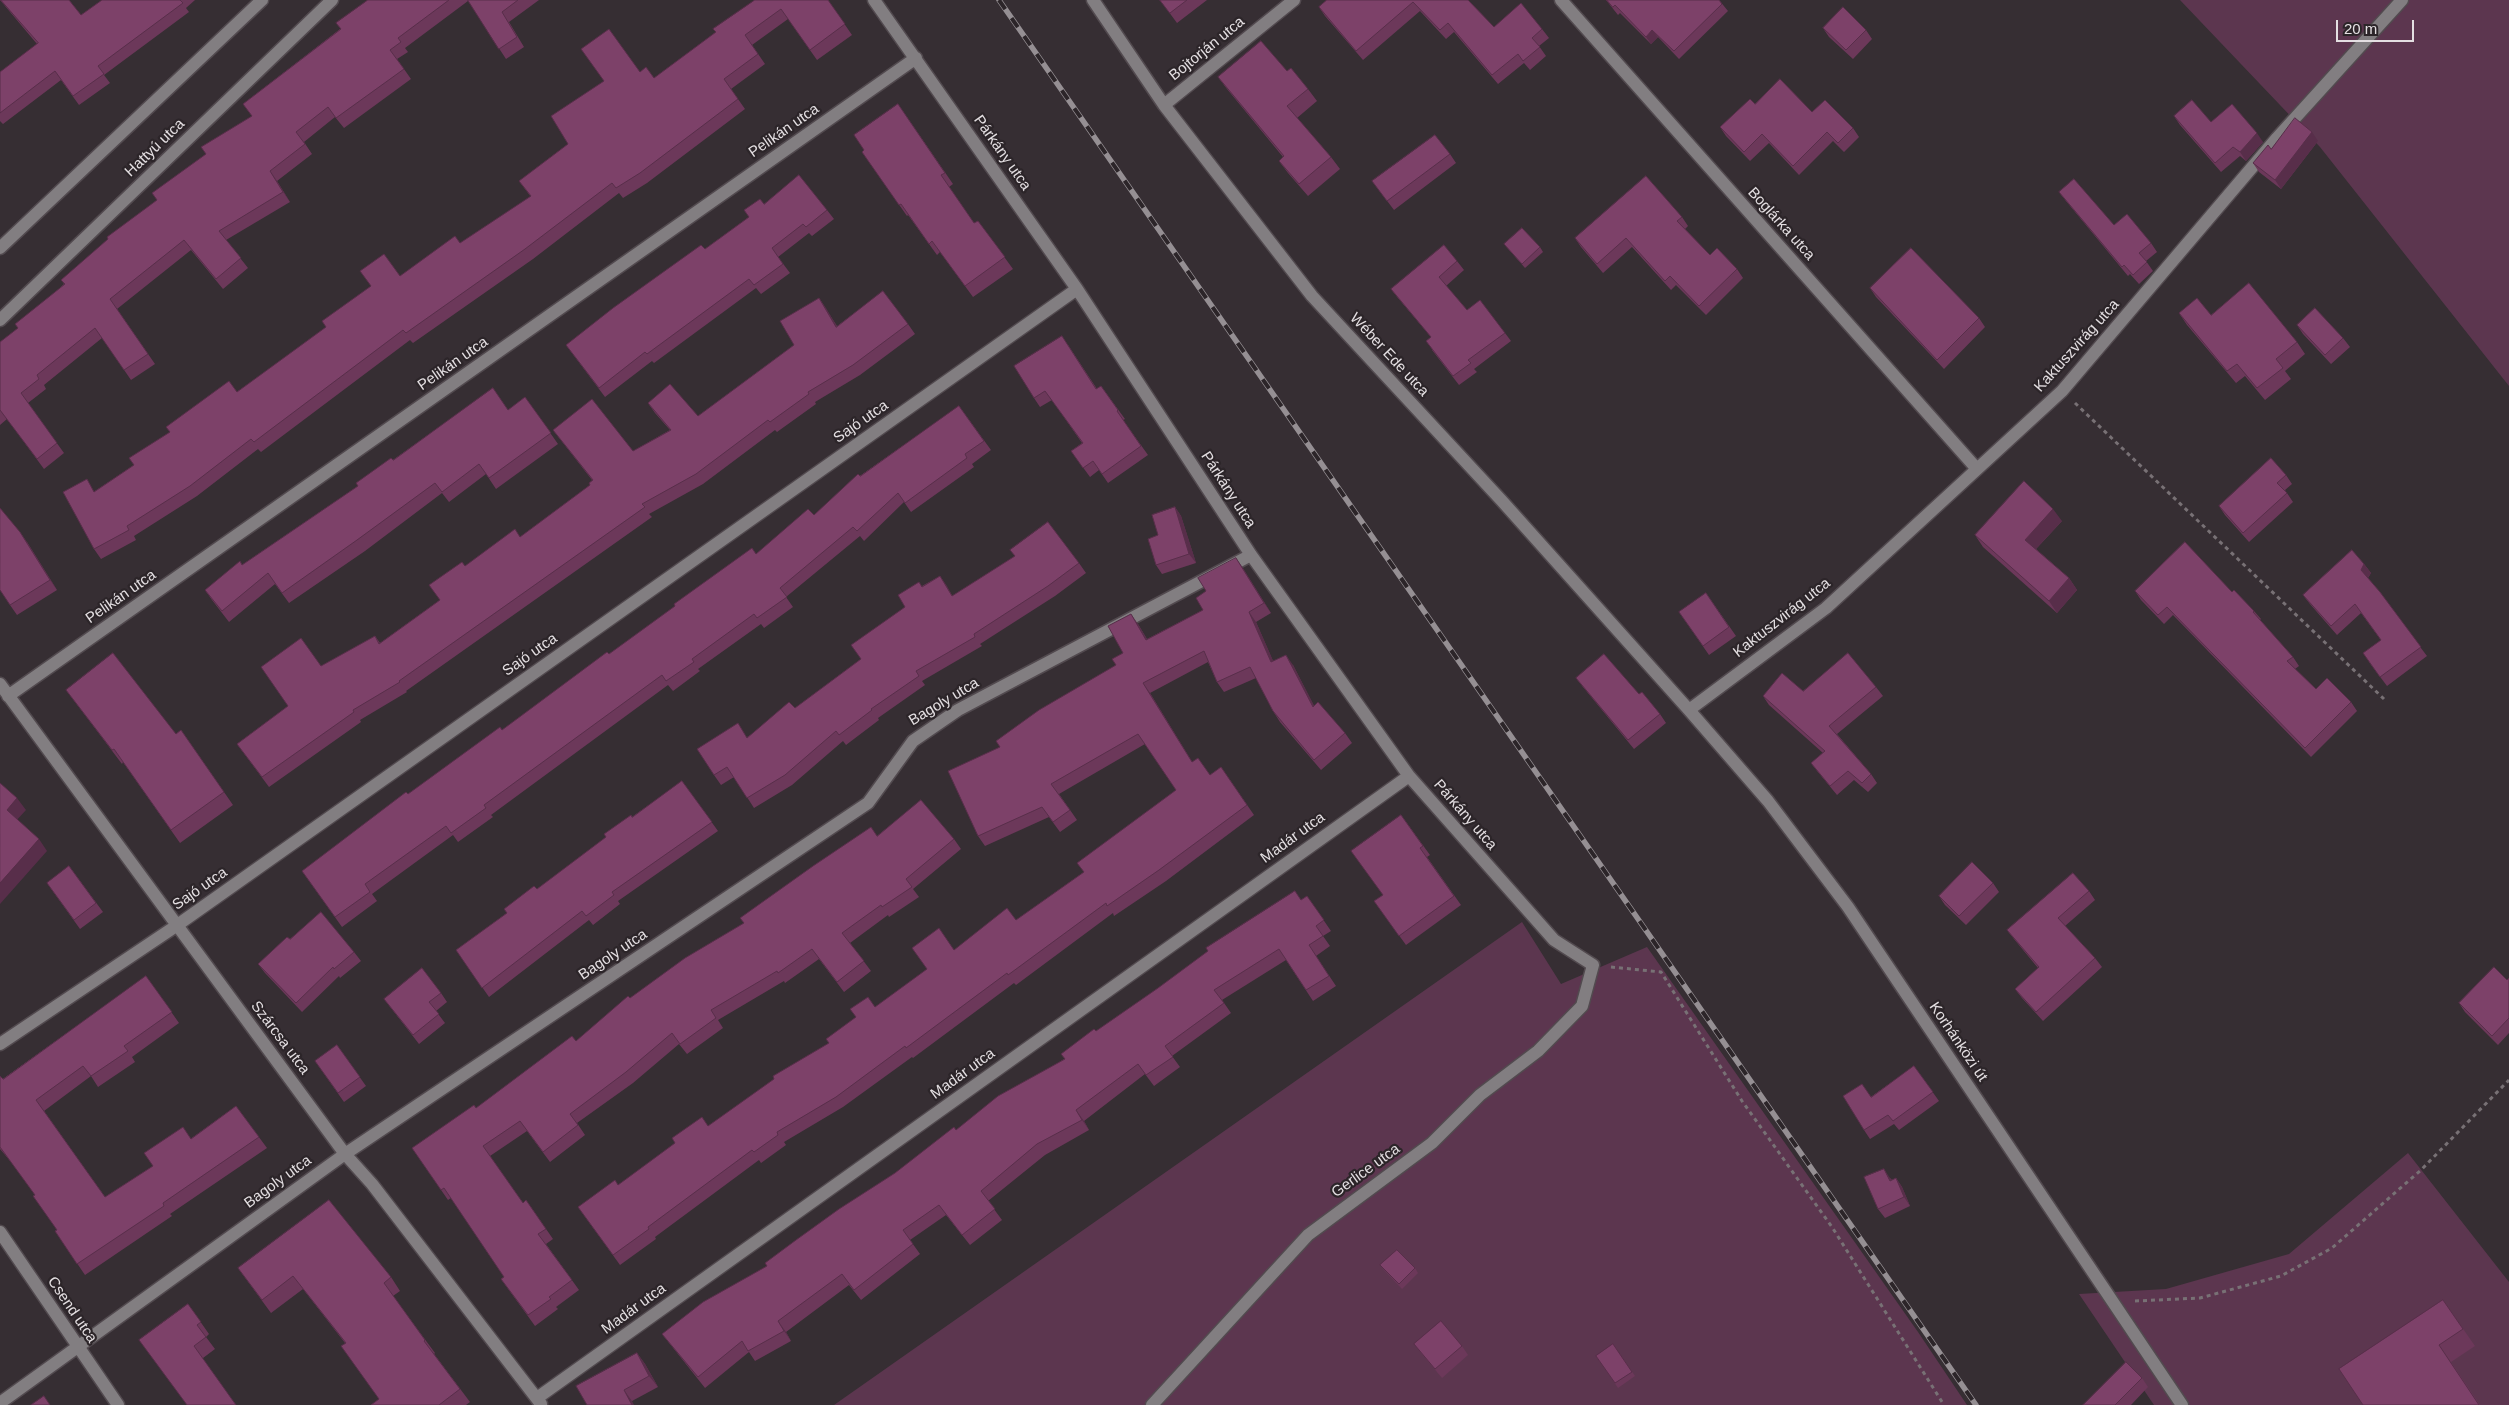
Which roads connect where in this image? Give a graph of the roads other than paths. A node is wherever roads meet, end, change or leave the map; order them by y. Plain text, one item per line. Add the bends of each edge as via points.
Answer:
1 (262, 0) edge
2 (332, 0) edge
3 (874, 0) edge
4 (1093, 0) edge
5 (1294, 0) edge
6 (1561, 0) edge
7 (2402, 0) edge
8 (916, 58) junction
9 (1164, 105) junction
10 (0, 248) edge
11 (1077, 289) junction
12 (0, 320) edge
13 (1976, 469) junction
14 (1251, 555) junction
15 (0, 684) edge
16 (8, 696) junction
17 (1689, 710) junction
18 (1409, 776) junction
19 (176, 926) junction
20 (1593, 965) joint
21 (0, 1044) edge
22 (345, 1154) junction
23 (0, 1232) edge
24 (78, 1346) junction
25 (539, 1402) edge
26 (0, 1403) edge
27 (118, 1405) edge
28 (1152, 1405) edge
29 (2182, 1405) edge

1 - 10 street
2 - 12 street, Hattyú utca
3 - 8 street, Párkány utca
4 - 9 street, Wéber Ede utca
5 - 9 street, Bojtorján utca
6 - 13 street, Boglárka utca
7 - 13 street, Kaktuszvirág utca via 2277,138 2062,391
8 - 11 street, Párkány utca
8 - 16 street, Pelikán utca
9 - 17 street, Wéber Ede utca via 1312,296
11 - 14 street, Párkány utca
11 - 19 street, Sajó utca
13 - 17 street, Kaktuszvirág utca via 1826,608
14 - 18 street, Párkány utca
14 - 22 street, Bagoly utca via 958,710 912,741 868,803
15 - 16 street, Szárcsa utca
16 - 19 street, Szárcsa utca
17 - 29 street, Korhánközi út via 1768,801 1848,907
18 - 20 street, Párkány utca via 1554,940
18 - 25 street, Madár utca
19 - 21 street, Sajó utca
19 - 22 street, Szárcsa utca
20 - 28 street, Gerlice utca via 1582,1006 1538,1051 1480,1095 1432,1143 1308,1235
22 - 24 street, Bagoly utca
22 - 25 street, Szárcsa utca via 372,1184
23 - 24 street, Csend utca
24 - 26 street, Bagoly utca
24 - 27 street, Csend utca

